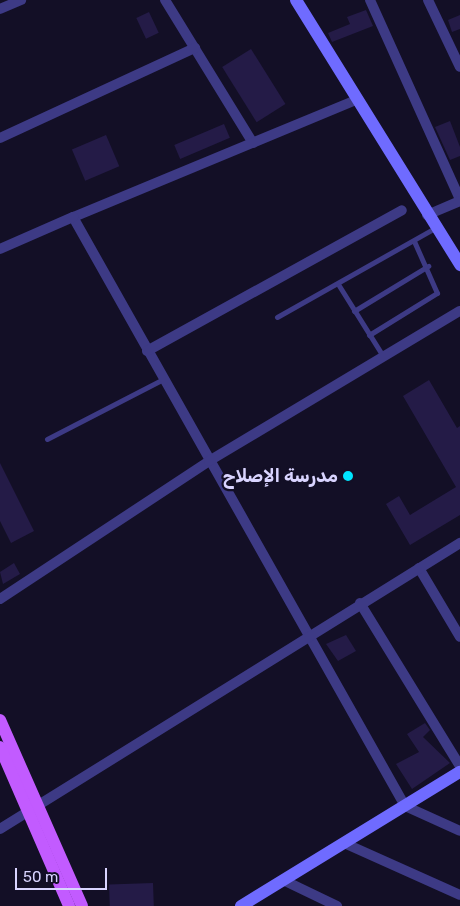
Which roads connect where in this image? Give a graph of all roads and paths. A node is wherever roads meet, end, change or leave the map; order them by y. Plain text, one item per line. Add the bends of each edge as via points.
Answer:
1 (21, 0) edge
2 (166, 0) edge
3 (296, 0) edge
4 (370, 0) edge
5 (428, 0) edge
6 (0, 9) edge
7 (195, 48) junction
8 (460, 67) edge
9 (356, 100) junction
10 (0, 138) edge
11 (253, 143) junction
12 (460, 200) edge
13 (402, 210) dead end
14 (426, 215) junction
15 (73, 217) junction
16 (435, 228) junction
17 (414, 241) junction
18 (0, 249) edge
19 (460, 265) edge
20 (428, 266) junction
21 (338, 284) junction
22 (354, 311) junction
23 (460, 311) edge
24 (277, 318) dead end
25 (369, 335) junction
26 (148, 351) junction
27 (383, 357) junction
28 (163, 378) junction
29 (47, 439) dead end
30 (209, 461) junction
31 (460, 543) edge
32 (419, 568) junction
33 (0, 599) edge
34 (360, 603) junction
35 (306, 635) junction
36 (460, 637) edge
37 (0, 720) edge
38 (0, 747) edge
39 (460, 766) edge
40 (460, 772) edge
41 (405, 806) junction
42 (39, 808) junction
43 (28, 814) junction
44 (0, 828) edge
45 (460, 831) edge
46 (344, 843) junction
47 (283, 880) junction
48 (460, 895) edge
49 (69, 906) edge
50 (82, 906) edge
51 (241, 906) edge
52 (337, 906) edge

1 - 6 street
2 - 7 street
3 - 9 street
4 - 12 street
5 - 8 street
7 - 10 street
7 - 11 street
9 - 11 street
9 - 14 street
11 - 15 street
12 - 14 street
13 - 26 street
14 - 16 street
15 - 18 street
15 - 26 street
16 - 17 lane
16 - 19 street
17 - 20 lane
17 - 21 lane
20 - 22 lane
20 - 25 lane via 437,293
21 - 22 lane
21 - 24 lane
22 - 25 lane
23 - 27 street
25 - 27 lane
26 - 28 street
27 - 30 street
28 - 29 lane
28 - 30 street
30 - 33 street
30 - 35 street
31 - 32 street
32 - 34 street
32 - 36 street
34 - 35 street
34 - 39 street
35 - 41 street
35 - 42 street
37 - 42 main road
38 - 43 main road
40 - 41 street
41 - 45 street
41 - 46 street
42 - 43 street
42 - 50 main road
43 - 44 street
43 - 49 main road
46 - 47 street
46 - 48 street
47 - 51 street
47 - 52 street

